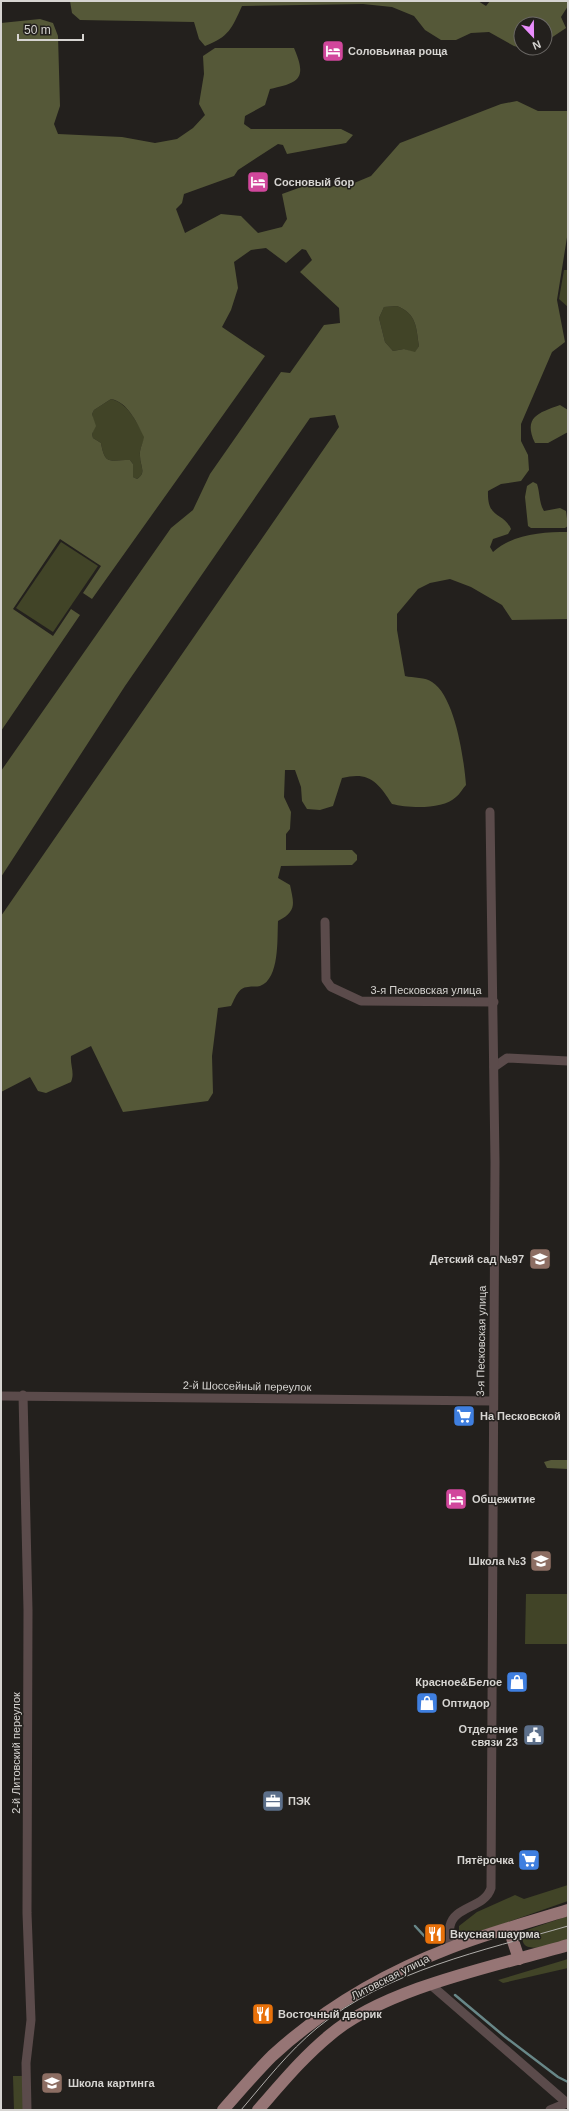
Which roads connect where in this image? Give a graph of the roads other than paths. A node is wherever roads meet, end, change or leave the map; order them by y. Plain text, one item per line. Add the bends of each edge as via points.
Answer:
1 (490, 812) dead end
2 (325, 922) dead end
3 (494, 1002) junction
4 (568, 1060) edge
5 (494, 1067) junction
6 (23, 1395) junction
7 (1, 1396) edge
8 (492, 1401) junction
9 (568, 1910) edge
10 (509, 1929) junction
11 (568, 1945) edge
12 (450, 1948) junction
13 (519, 1959) junction
14 (431, 1985) junction
15 (568, 2103) edge
16 (27, 2110) edge
17 (223, 2110) edge
18 (258, 2110) edge
19 (550, 2110) edge

1 - 3 street, 3-я Песковская улица
2 - 3 street, 3-я Песковская улица via 326,980 331,987 361,1001
3 - 5 street, 3-я Песковская улица
4 - 5 street via 507,1058
5 - 8 street, 3-я Песковская улица
6 - 7 street, 2-й Шоссейный переулок
6 - 8 street, 2-й Шоссейный переулок
6 - 16 street, 2-й Литовский переулок via 28,1610 27,1913 31,2020 26,2063
8 - 12 street, 3-я Песковская улица via 491,1888 486,1898 452,1921
9 - 10 main road, Литовская улица
10 - 12 main road, Литовская улица
10 - 13 main road
11 - 13 main road, Литовская улица
12 - 17 main road, Литовская улица via 362,1990 306,2027 272,2056
13 - 14 main road, Литовская улица
14 - 15 street
14 - 18 main road, Литовская улица via 368,2011 330,2034 293,2070
15 - 19 street

